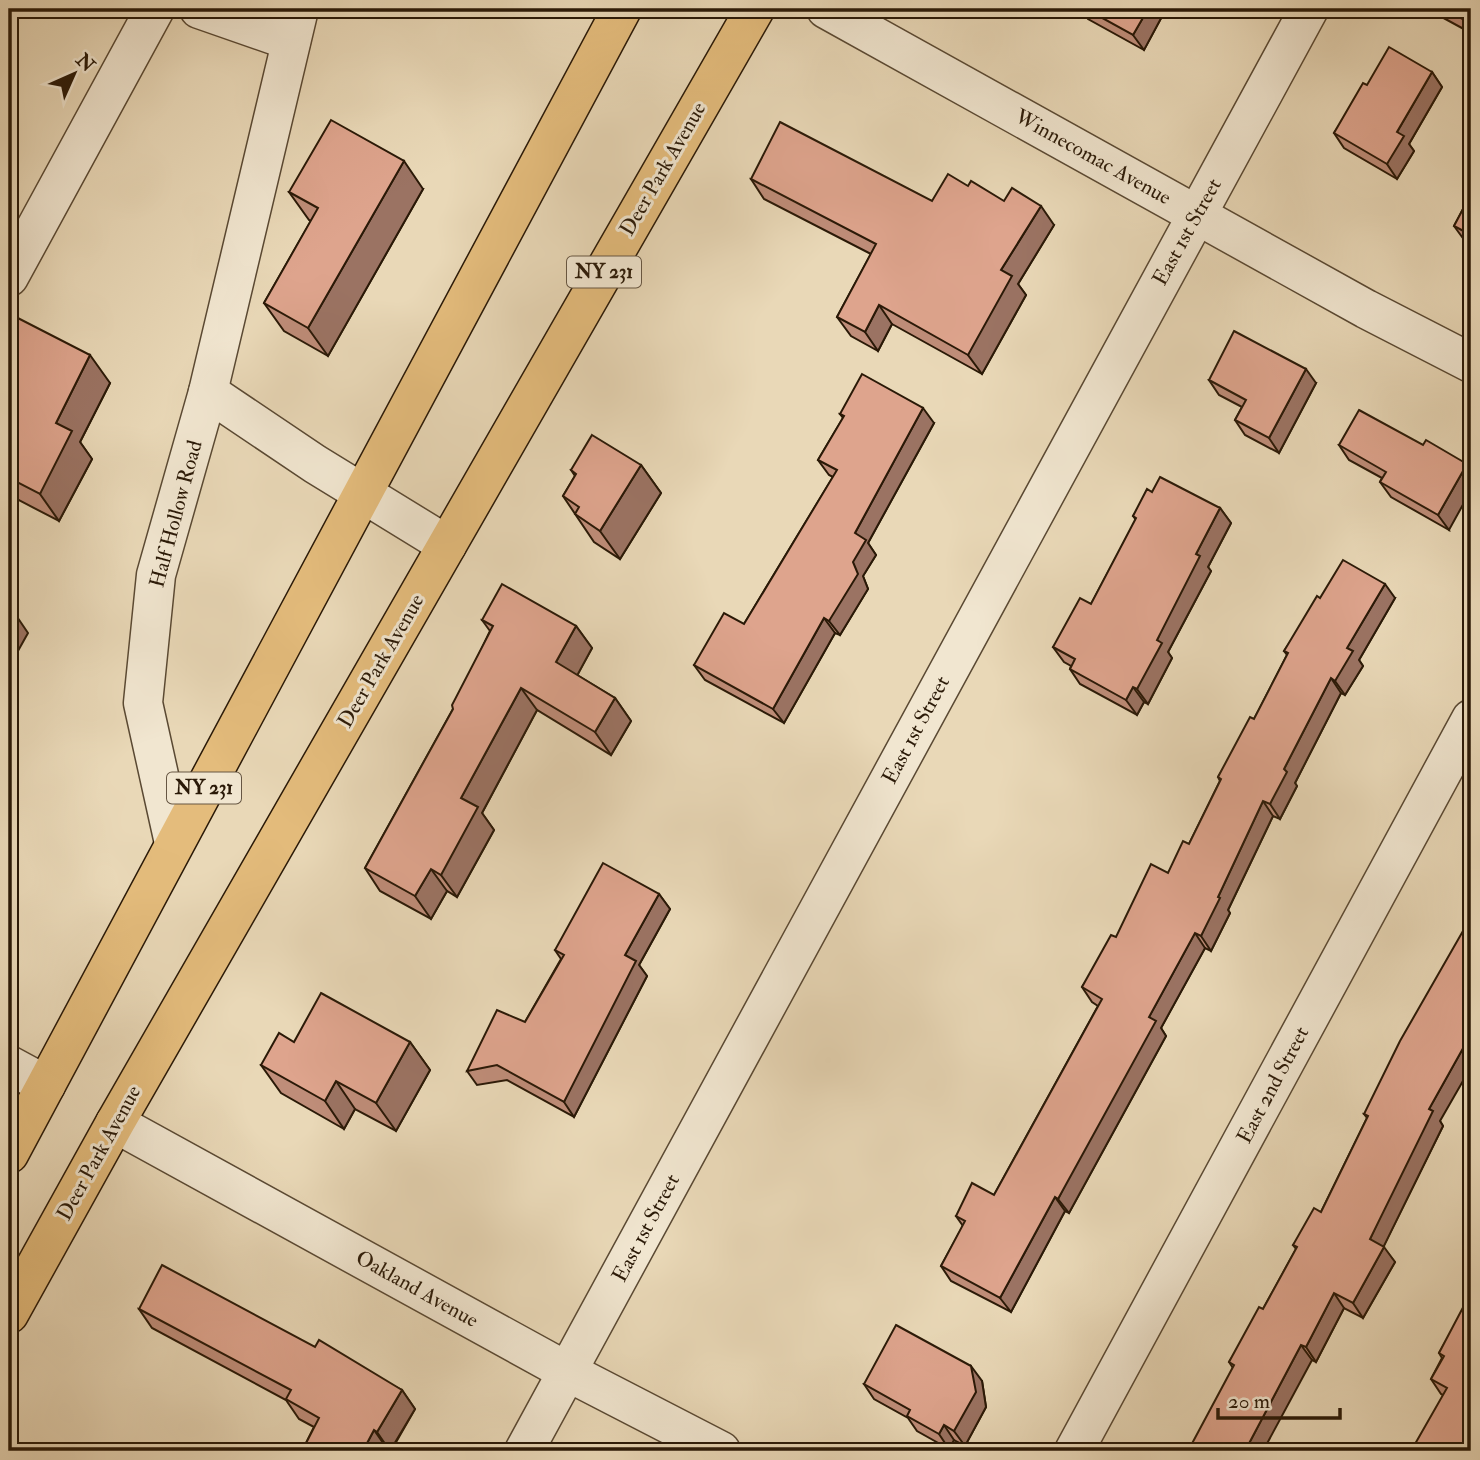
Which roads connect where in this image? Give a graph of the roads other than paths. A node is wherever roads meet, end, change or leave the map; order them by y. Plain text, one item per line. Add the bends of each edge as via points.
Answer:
1 (155, 9) edge
2 (198, 9) edge
3 (622, 9) edge
4 (755, 9) edge
5 (826, 9) edge
6 (1309, 9) edge
7 (295, 25) edge
8 (1196, 214) junction
9 (9, 277) edge
10 (1471, 363) edge
11 (208, 392) junction
12 (362, 492) junction
13 (447, 545) junction
14 (1471, 719) edge
15 (174, 843) junction
16 (9, 1065) edge
17 (46, 1085) junction
18 (116, 1123) junction
19 (9, 1154) edge
20 (9, 1314) edge
21 (568, 1372) junction
22 (524, 1451) edge
23 (721, 1451) edge
24 (1074, 1451) edge

1 - 9 street
2 - 7 street
3 - 12 main road, NY 231
4 - 13 main road, Deer Park Avenue / NY 231
5 - 8 street, Winnecomac Avenue
6 - 8 street, East 1st Street
7 - 11 street, Half Hollow Road
8 - 10 street, Winnecomac Avenue
8 - 21 street, East 1st Street
11 - 12 street
11 - 15 street, Half Hollow Road via 156,575 143,702
12 - 13 street
12 - 15 main road, NY 231
13 - 18 main road, Deer Park Avenue / NY 231
14 - 24 street, East 2nd Street
15 - 17 main road, NY 231
16 - 17 street
17 - 19 main road, NY 231
18 - 20 main road, Deer Park Avenue / NY 231
18 - 21 street, Oakland Avenue
21 - 22 street, East 1st Street
21 - 23 street, Oakland Avenue

